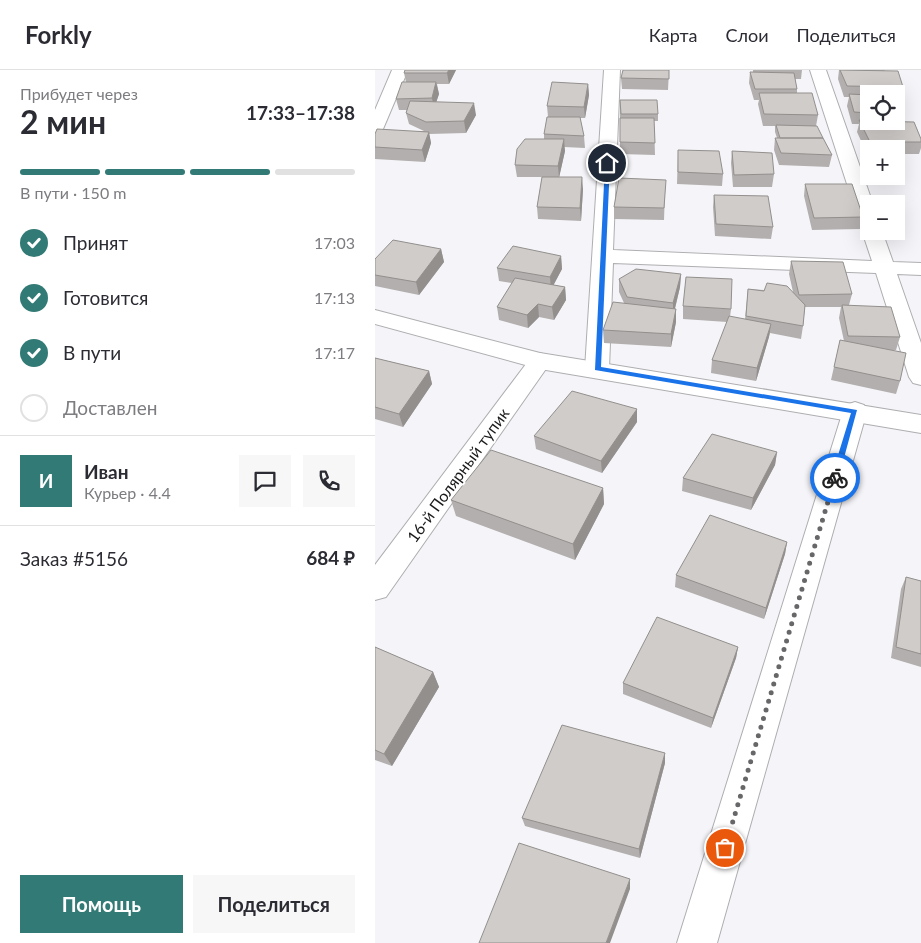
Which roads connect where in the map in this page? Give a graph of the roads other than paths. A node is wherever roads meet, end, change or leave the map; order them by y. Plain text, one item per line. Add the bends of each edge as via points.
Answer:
1 (400, 70) edge
2 (612, 70) edge
3 (818, 70) edge
4 (375, 129) edge
5 (860, 195) edge
6 (875, 240) edge
7 (603, 256) junction
8 (884, 267) junction
9 (921, 269) edge
10 (375, 317) edge
11 (540, 361) junction
12 (597, 369) junction
13 (921, 377) edge
14 (855, 411) junction
15 (921, 424) edge
16 (375, 588) edge
17 (697, 943) edge

1 - 4 street
2 - 7 street
3 - 5 street
6 - 8 street
7 - 8 street
7 - 12 street
8 - 9 street
8 - 13 street
10 - 11 street
11 - 12 street
11 - 16 street, 16-й Полярный тупик
12 - 14 street
14 - 15 street
14 - 17 street

